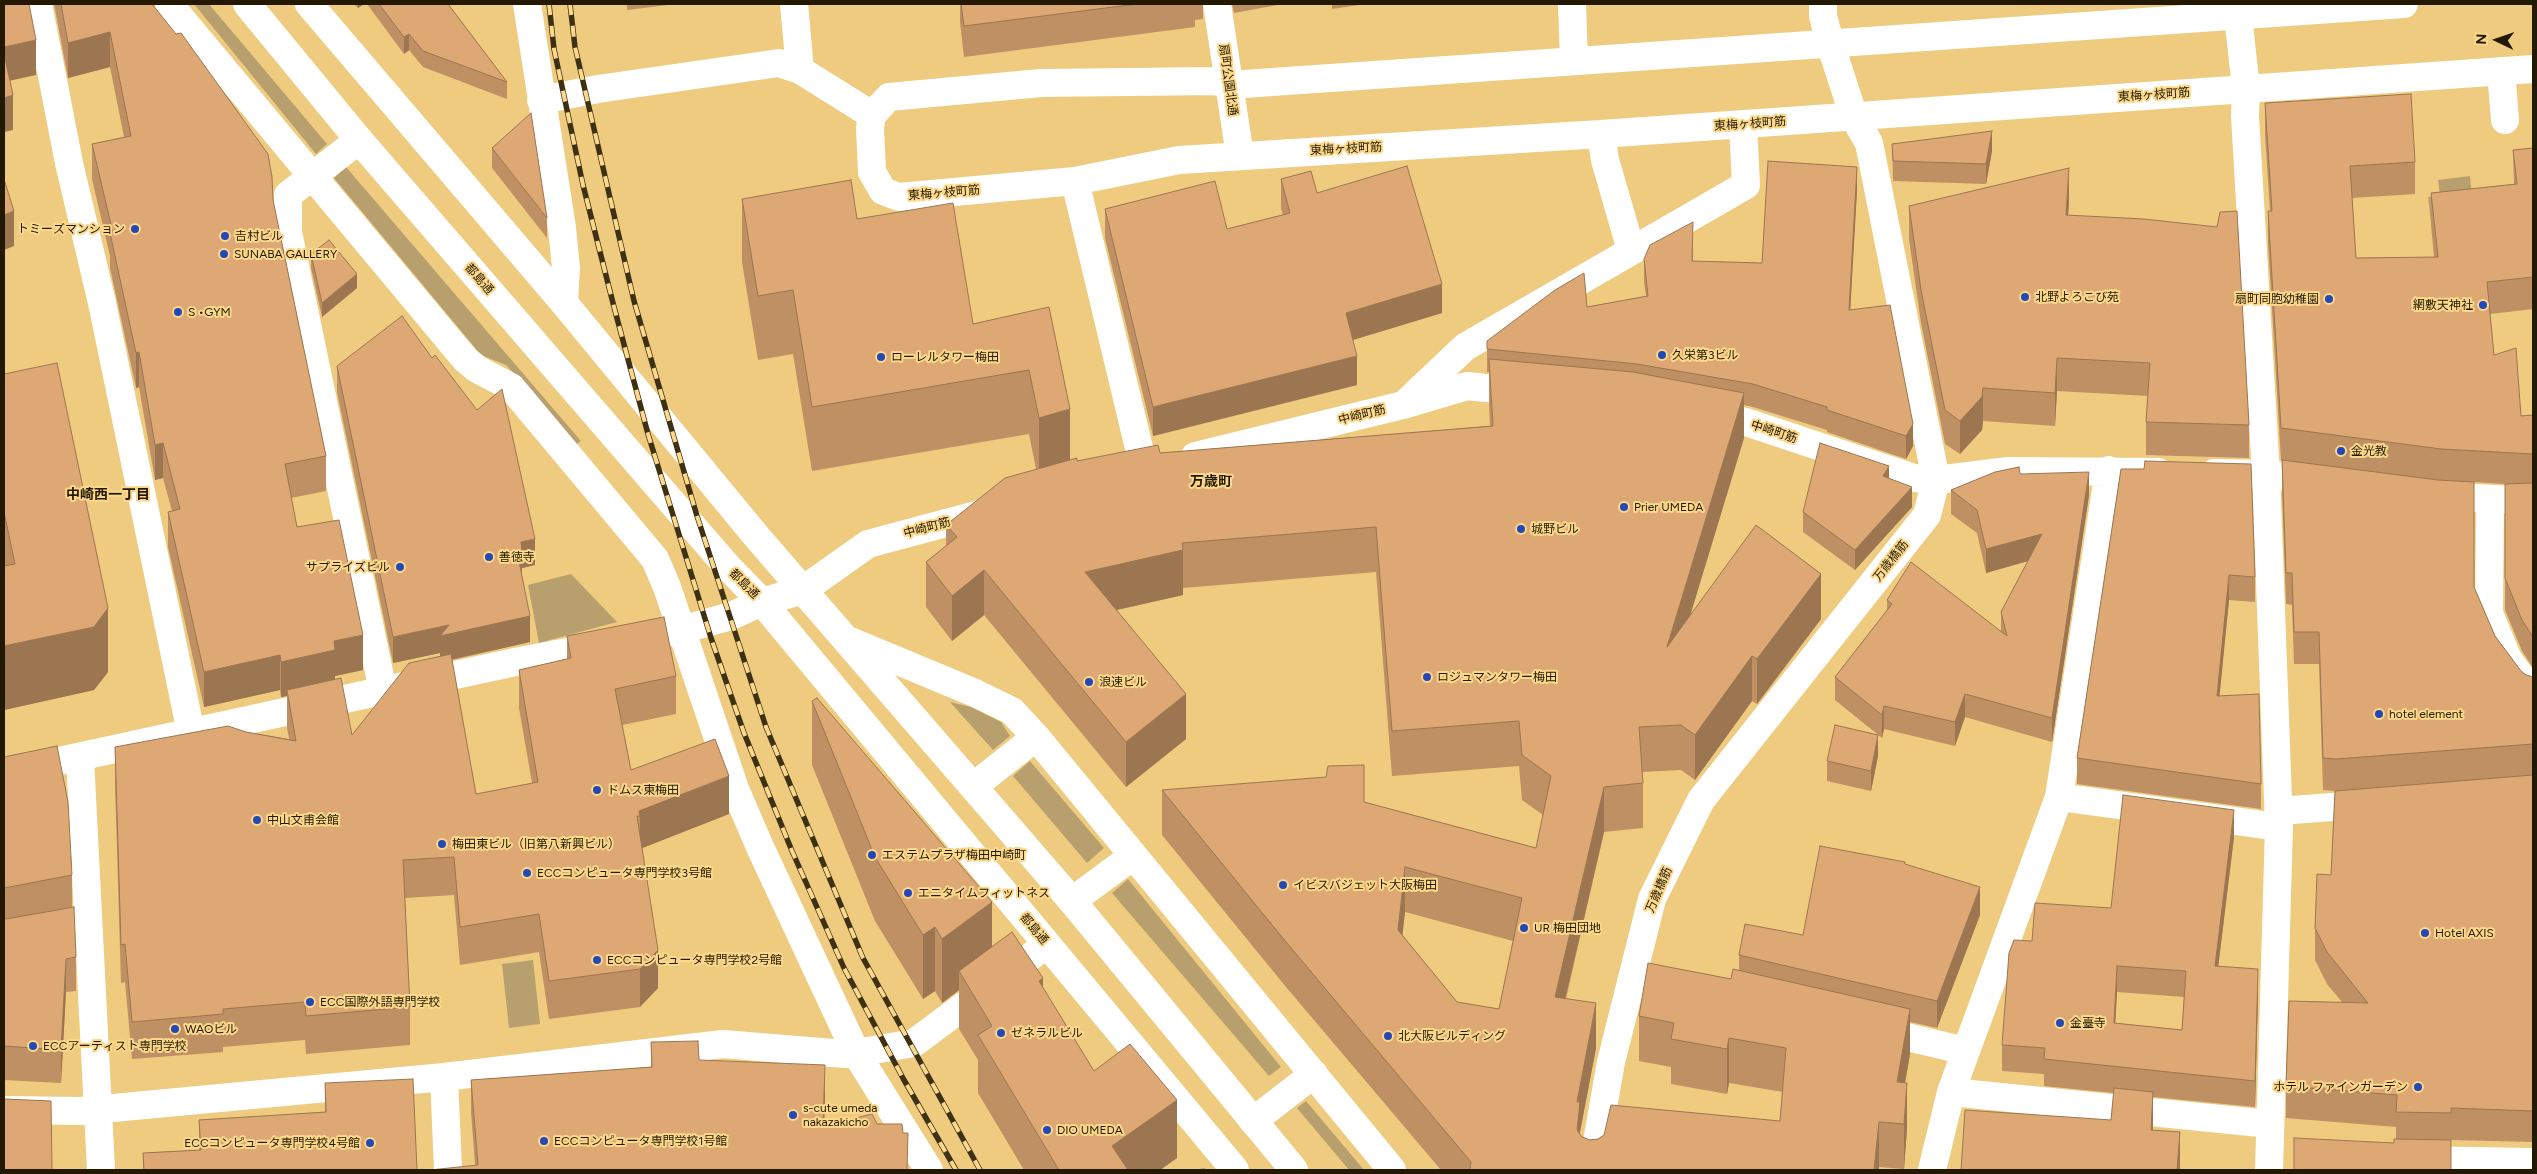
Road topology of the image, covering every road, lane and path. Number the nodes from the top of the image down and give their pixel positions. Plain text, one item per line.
1 (38, 4) edge
2 (169, 4) edge
3 (247, 4) edge
4 (309, 4) edge
5 (527, 4) edge
6 (794, 4) edge
7 (1217, 4) edge
8 (1572, 4) edge
9 (1823, 4) edge
10 (2404, 4) edge
11 (2239, 10) edge
12 (1830, 43) junction
13 (1574, 62) junction
14 (2533, 69) edge
15 (800, 70) junction
16 (2501, 71) junction
17 (1229, 85) junction
18 (2246, 88) junction
19 (541, 100) junction
20 (872, 115) junction
21 (1854, 117) junction
22 (2505, 120) dead end
23 (1743, 124) junction
24 (1601, 134) junction
25 (359, 140) junction
26 (1240, 156) junction
27 (312, 178) junction
28 (1075, 181) junction
29 (1631, 250) junction
30 (564, 304) junction
31 (1546, 394) edge
32 (1403, 405) junction
33 (1681, 410) edge
34 (1160, 465) junction
35 (2109, 470) junction
36 (2266, 474) junction
37 (1116, 476) edge
38 (1936, 480) junction
39 (2343, 484) edge
40 (2411, 492) edge
41 (2490, 499) junction
42 (2533, 501) edge
43 (1011, 505) edge
44 (804, 590) junction
45 (762, 602) junction
46 (681, 630) junction
47 (850, 641) junction
48 (383, 691) junction
49 (2533, 693) edge
50 (191, 733) junction
51 (1036, 737) junction
52 (80, 758) junction
53 (4, 773) edge
54 (974, 786) junction
55 (2059, 797) junction
56 (2396, 802) edge
57 (2279, 819) junction
58 (1133, 856) junction
59 (1072, 901) junction
60 (90, 922) junction
61 (61, 927) edge
62 (1046, 944) junction
63 (1632, 975) junction
64 (1660, 981) edge
65 (1852, 1024) edge
66 (1966, 1051) junction
67 (856, 1053) junction
68 (1314, 1074) junction
69 (444, 1077) junction
70 (1951, 1092) junction
71 (97, 1108) junction
72 (4, 1110) edge
73 (1254, 1121) junction
74 (2270, 1124) junction
75 (2298, 1158) edge
76 (2384, 1159) edge
77 (2533, 1162) edge
78 (2269, 1164) edge
79 (2460, 1166) edge
80 (101, 1170) edge
81 (448, 1170) edge
82 (929, 1170) edge
83 (1235, 1170) edge
84 (1294, 1170) edge
85 (1392, 1170) edge
86 (1592, 1170) edge
87 (1932, 1170) edge

1 - 50 street
2 - 27 street
3 - 25 street, 都島通
4 - 30 street
5 - 19 street
6 - 15 street
7 - 17 street, 扇町公園北通
8 - 13 street
9 - 12 street
10 - 11 street
11 - 12 street
11 - 18 street
12 - 13 street
12 - 21 street
13 - 17 street
14 - 16 street, 東梅ヶ枝町筋
15 - 19 street
15 - 20 street
16 - 18 street, 東梅ヶ枝町筋
16 - 22 street
17 - 20 street
17 - 26 street, 扇町公園北通
18 - 21 street, 東梅ヶ枝町筋
18 - 36 street
19 - 30 street
20 - 28 street, 東梅ヶ枝町筋
21 - 23 street, 東梅ヶ枝町筋
21 - 38 street
23 - 24 street, 東梅ヶ枝町筋
23 - 29 street
24 - 26 street, 東梅ヶ枝町筋
24 - 29 street
25 - 27 street
25 - 45 street, 都島通
26 - 28 street, 東梅ヶ枝町筋
27 - 46 street
27 - 48 street
28 - 34 street
29 - 32 street
30 - 44 street
31 - 32 street, 中崎町筋
32 - 34 street, 中崎町筋
33 - 38 street, 中崎町筋
34 - 37 street, 中崎町筋
35 - 36 street
35 - 38 street
35 - 55 street
36 - 39 street
36 - 57 street
38 - 63 street, 万歳橋筋
40 - 41 street
41 - 42 street
41 - 49 street
43 - 44 street, 中崎町筋
44 - 45 street, 中崎町筋
44 - 47 street
45 - 46 street, 中崎町筋
45 - 62 street, 都島通
46 - 48 street, 中崎町筋
46 - 67 street
47 - 51 street
47 - 54 street
48 - 50 street, 中崎町筋
50 - 52 street, 中崎町筋
51 - 54 street
51 - 58 street
52 - 53 street, 中崎町筋
52 - 60 street
54 - 59 street
55 - 57 street
55 - 66 street
56 - 57 street
57 - 74 street
58 - 59 street
58 - 68 street
59 - 73 street
60 - 61 street
60 - 71 street
62 - 67 street
62 - 83 street, 都島通
63 - 64 street
63 - 86 street, 万歳橋筋
65 - 66 street
66 - 70 street
67 - 69 street
67 - 82 street
68 - 73 street
68 - 85 street
69 - 71 street
69 - 81 street
70 - 74 street
70 - 87 street
71 - 72 street
71 - 80 street
73 - 84 street
74 - 78 street
75 - 78 street
76 - 79 street
77 - 79 street

